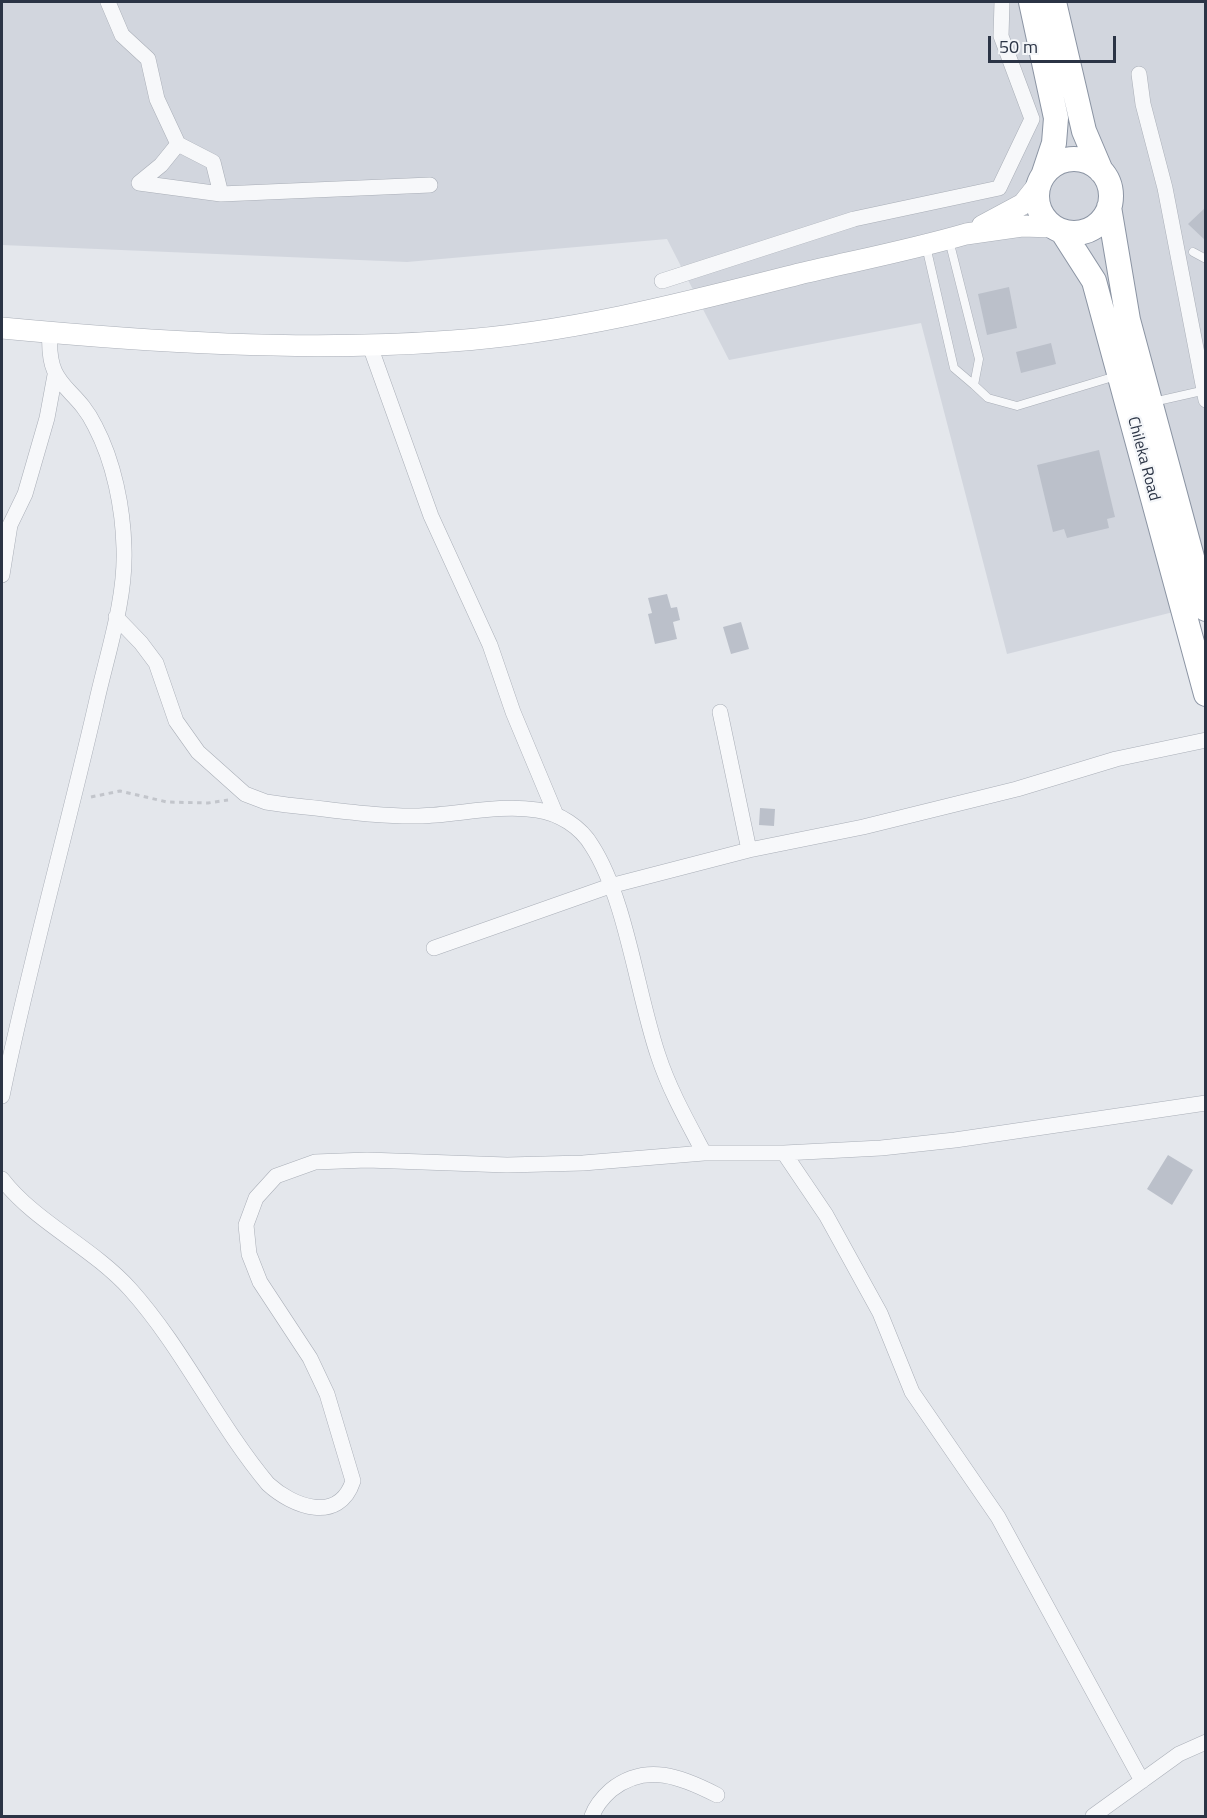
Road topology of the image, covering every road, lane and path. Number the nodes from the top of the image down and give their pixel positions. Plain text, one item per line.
1 (108, 2) edge
2 (1002, 2) edge
3 (1031, 2) edge
4 (1054, 2) edge
5 (1139, 75) dead end
6 (178, 144) junction
7 (1101, 171) junction
8 (1041, 180) junction
9 (430, 185) dead end
10 (221, 194) junction
11 (1109, 207) junction
12 (1058, 229) junction
13 (957, 237) junction
14 (925, 243) junction
15 (1193, 252) dead end
16 (1206, 259) edge
17 (662, 281) dead end
18 (2, 328) edge
19 (50, 332) junction
20 (370, 346) junction
21 (1120, 374) junction
22 (55, 375) junction
23 (974, 386) junction
24 (1205, 394) edge
25 (1152, 402) junction
26 (2, 575) edge
27 (1206, 609) edge
28 (116, 617) junction
29 (1206, 694) edge
30 (720, 712) dead end
31 (1206, 740) edge
32 (245, 794) junction
33 (74, 801) junction
34 (556, 815) junction
35 (749, 850) junction
36 (610, 886) junction
37 (434, 948) dead end
38 (2, 1096) edge
39 (1206, 1104) edge
40 (705, 1153) junction
41 (784, 1153) junction
42 (2, 1179) edge
43 (1206, 1742) edge
44 (1142, 1780) junction
45 (717, 1795) dead end
46 (592, 1816) edge
47 (1094, 1816) edge

1 - 6 street
2 - 17 street
3 - 8 highway, Chileka Road
4 - 7 highway, Chileka Road
5 - 24 street
6 - 10 street
6 - 10 street
7 - 8 highway
7 - 11 highway, Chileka Road
8 - 12 highway, Chileka Road
8 - 13 main road
9 - 10 street
11 - 12 highway
11 - 25 highway, Chileka Road
12 - 13 main road
12 - 21 highway, Chileka Road
13 - 14 main road
13 - 23 lane
14 - 20 main road
14 - 23 lane
15 - 16 lane
18 - 19 main road
19 - 20 main road
19 - 22 street
20 - 34 street
21 - 23 lane
21 - 29 highway, Chileka Road
22 - 26 street
22 - 28 street
24 - 25 lane
25 - 27 highway, Chileka Road
28 - 32 street
28 - 33 street
30 - 35 street
31 - 35 street
32 - 33 path
32 - 34 street
33 - 38 street
34 - 36 street
35 - 36 street
36 - 37 street
36 - 40 street
39 - 41 street
40 - 41 street
40 - 42 street
41 - 44 street
43 - 44 street
44 - 47 street
45 - 46 street

